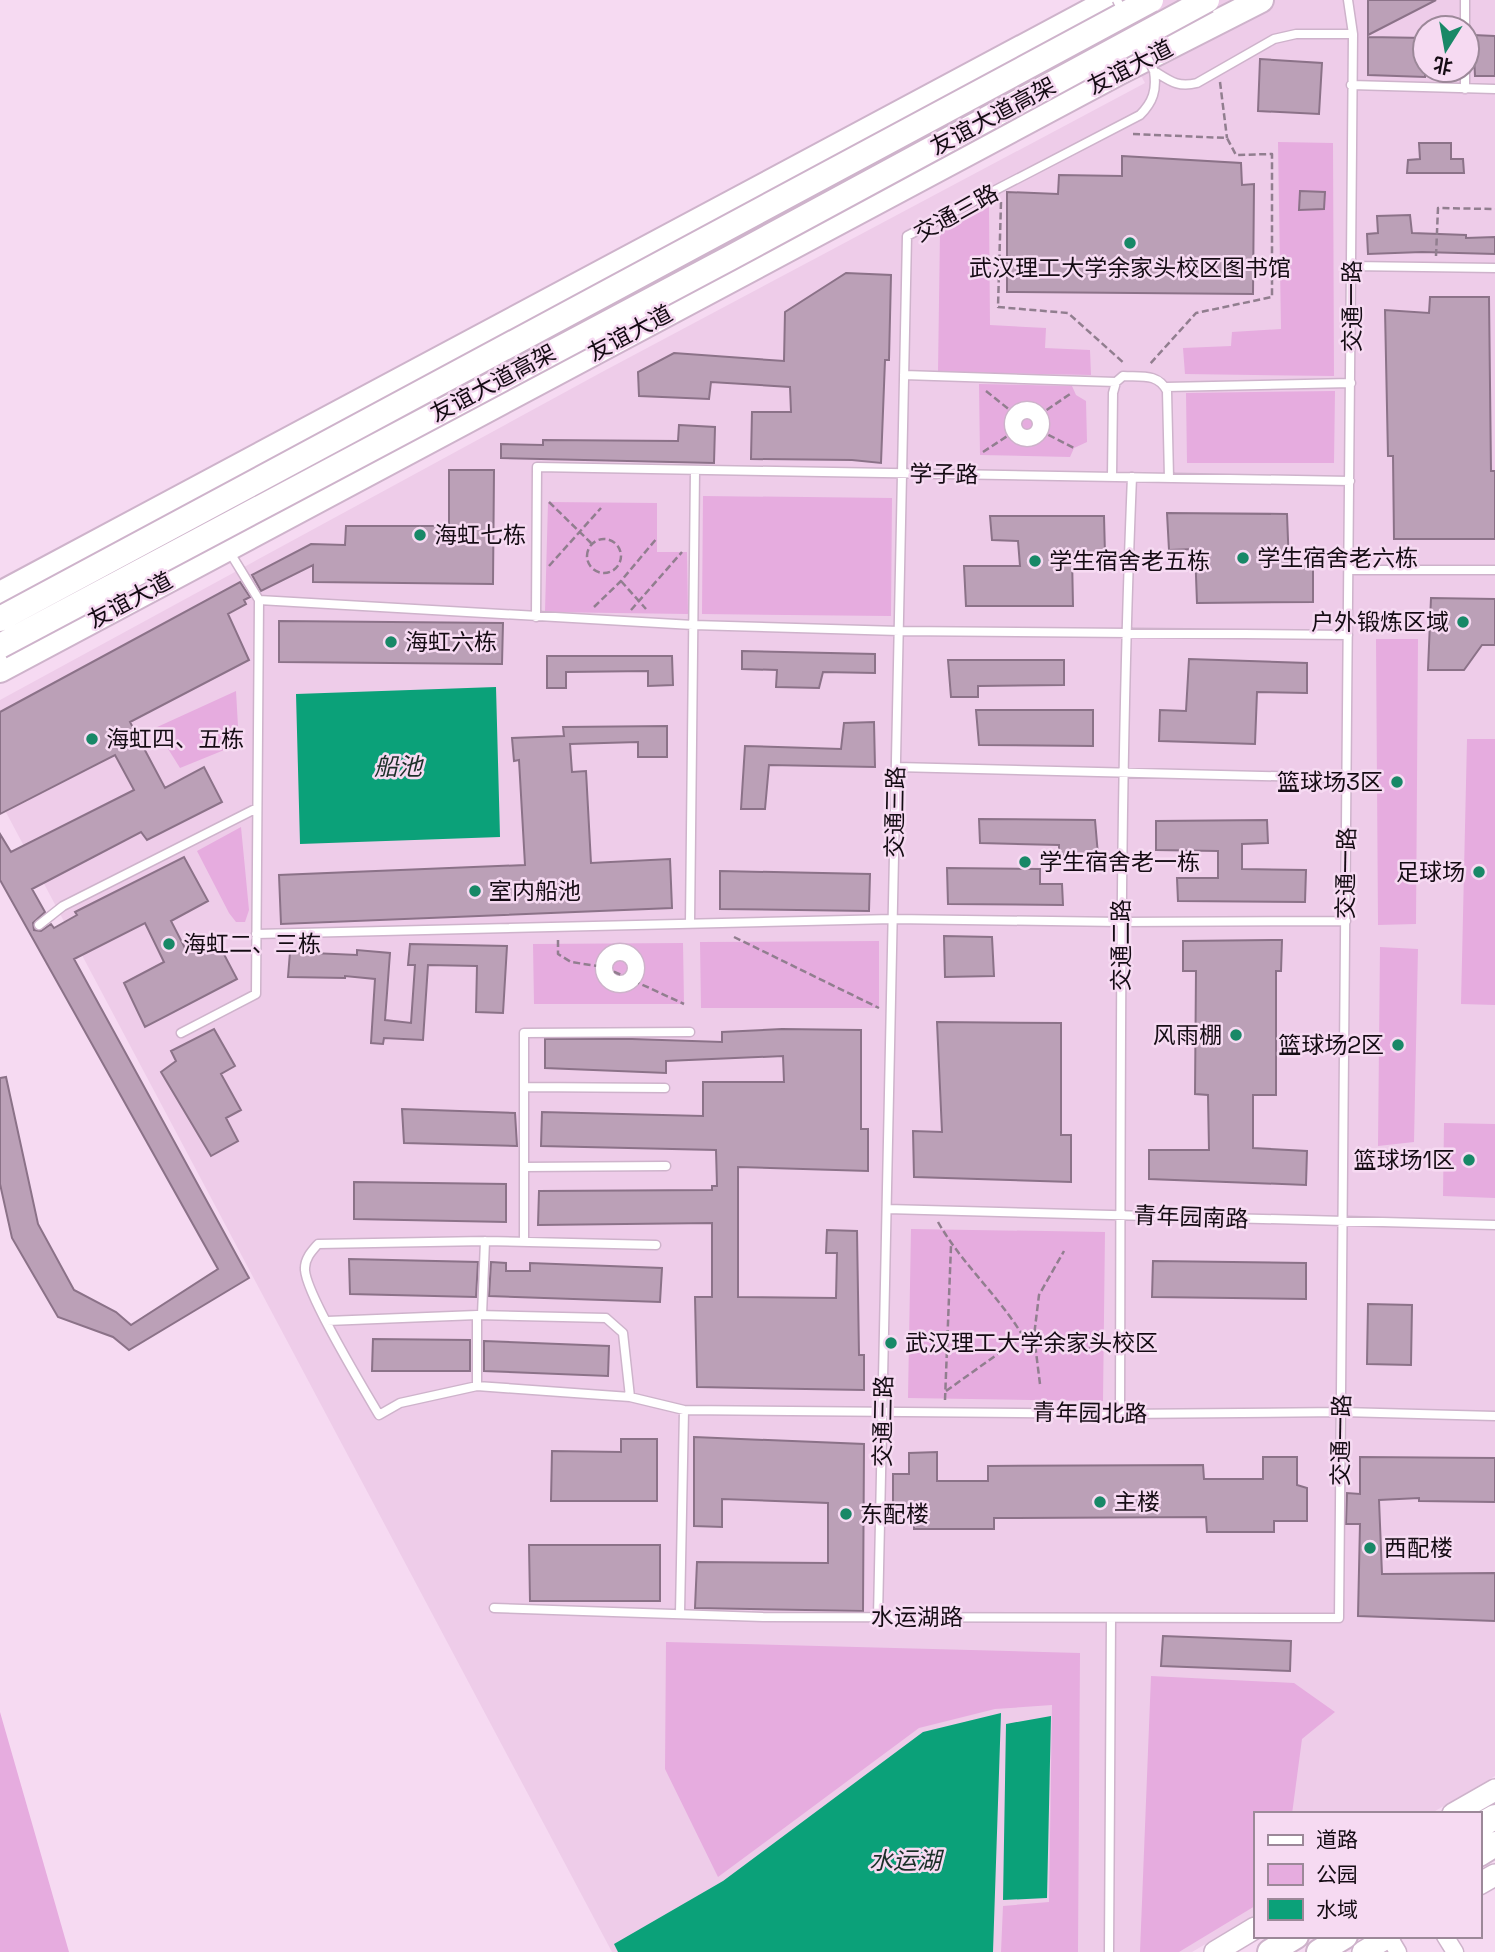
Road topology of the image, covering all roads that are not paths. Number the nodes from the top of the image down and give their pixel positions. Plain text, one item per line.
1 (1114, 0) edge
2 (1152, 0) edge
3 (1207, 0) edge
4 (1261, 0) edge
5 (1348, 0) edge
6 (1353, 34) junction
7 (1154, 71) junction
8 (1465, 84) edge
9 (1351, 85) junction
10 (1465, 89) junction
11 (1495, 89) edge
12 (1352, 266) junction
13 (1495, 268) edge
14 (904, 375) junction
15 (1116, 383) junction
16 (1351, 383) junction
17 (1166, 387) junction
18 (1038, 423) joint
19 (695, 470) junction
20 (902, 473) junction
21 (1112, 477) junction
22 (1132, 477) junction
23 (1168, 478) junction
24 (1350, 481) junction
25 (228, 548) junction
26 (1349, 569) junction
27 (1495, 570) edge
28 (0, 594) edge
29 (259, 600) junction
30 (536, 617) junction
31 (0, 619) edge
32 (693, 625) junction
33 (899, 631) junction
34 (1126, 633) junction
35 (1349, 635) junction
36 (0, 646) edge
37 (0, 670) edge
38 (896, 767) junction
39 (1124, 773) junction
40 (1347, 778) junction
41 (257, 808) junction
42 (893, 919) junction
43 (1346, 921) junction
44 (1121, 922) junction
45 (690, 923) junction
46 (39, 925) dead end
47 (256, 934) junction
48 (631, 980) joint
49 (690, 1032) dead end
50 (181, 1033) dead end
51 (524, 1087) junction
52 (665, 1088) dead end
53 (666, 1166) dead end
54 (524, 1167) junction
55 (887, 1209) junction
56 (1121, 1216) junction
57 (1343, 1222) junction
58 (1495, 1226) edge
59 (485, 1241) junction
60 (524, 1242) junction
61 (656, 1245) dead end
62 (480, 1315) junction
63 (327, 1321) junction
64 (477, 1385) junction
65 (631, 1398) junction
66 (684, 1410) junction
67 (883, 1410) junction
68 (1342, 1412) junction
69 (1120, 1413) junction
70 (1495, 1416) edge
71 (494, 1608) dead end
72 (680, 1613) junction
73 (878, 1617) junction
74 (1111, 1618) junction
75 (1339, 1618) joint
76 (1495, 1790) edge
77 (1456, 1812) edge
78 (1254, 1929) edge
79 (1293, 1938) edge
80 (1342, 1938) edge
81 (1387, 1938) edge
82 (1109, 1952) edge
83 (1215, 1952) edge
84 (1270, 1952) edge
85 (1319, 1952) edge
86 (1363, 1952) edge

1 - 7 lane, bridge
1 - 28 main road
2 - 31 main road, 友谊大道高架, bridge
3 - 36 main road, 友谊大道高架, bridge
4 - 25 main road, 友谊大道
5 - 6 lane, 交通一路
6 - 7 lane
6 - 9 lane, 交通一路
7 - 14 lane, 交通三路
8 - 10 lane
9 - 10 lane
9 - 12 lane, 交通一路
10 - 11 lane
12 - 13 lane
12 - 16 lane, 交通一路
14 - 15 lane
14 - 20 lane, 交通三路
15 - 17 lane
15 - 21 lane
16 - 17 lane
16 - 24 lane, 交通一路
17 - 23 lane
18 - 18 street
19 - 20 lane, 学子路
19 - 30 lane, 学子路
19 - 32 lane
20 - 21 lane, 学子路
20 - 33 lane, 交通三路
21 - 22 lane, 学子路
22 - 23 lane, 学子路
22 - 34 lane, 交通二路
23 - 24 lane, 学子路
24 - 26 lane, 交通一路
25 - 29 lane
25 - 37 main road, 友谊大道
26 - 27 lane
26 - 35 lane, 交通一路
29 - 30 lane
29 - 41 lane
30 - 32 lane
32 - 33 lane
32 - 45 lane
33 - 34 lane
33 - 38 lane, 交通三路
34 - 35 lane
34 - 39 lane, 交通二路
35 - 40 lane, 交通一路
38 - 39 lane
38 - 42 lane, 交通三路
39 - 40 lane
39 - 44 lane, 交通二路
40 - 43 lane, 交通一路
41 - 46 lane
41 - 47 lane
42 - 44 lane
42 - 45 lane
42 - 55 lane, 交通三路
43 - 44 lane
43 - 57 lane, 交通一路
44 - 56 lane, 交通二路
45 - 47 lane
47 - 50 lane
48 - 48 street
49 - 51 lane
51 - 52 lane
51 - 54 lane
53 - 54 lane
54 - 60 lane
55 - 56 lane, 青年园南路
55 - 67 lane, 交通三路
56 - 57 lane, 青年园南路
56 - 69 lane, 交通二路
57 - 58 lane, 青年园南路
57 - 68 lane, 交通一路
59 - 60 lane
59 - 62 lane
59 - 63 lane
60 - 61 lane
62 - 63 lane
62 - 64 lane
62 - 65 lane
63 - 64 lane, 青年园北路
64 - 65 lane, 青年园北路
65 - 66 lane, 青年园北路
66 - 67 lane, 青年园北路
66 - 72 lane
67 - 69 lane, 青年园北路
67 - 73 lane, 交通三路
68 - 69 lane, 青年园北路
68 - 70 lane, 青年园北路
68 - 75 lane, 交通一路
71 - 72 lane, 水运湖路
72 - 73 lane, 水运湖路
73 - 74 lane, 水运湖路
74 - 75 lane, 水运湖路
74 - 82 lane
76 - 77 main road
78 - 83 main road
79 - 84 main road
80 - 85 main road
81 - 86 main road

